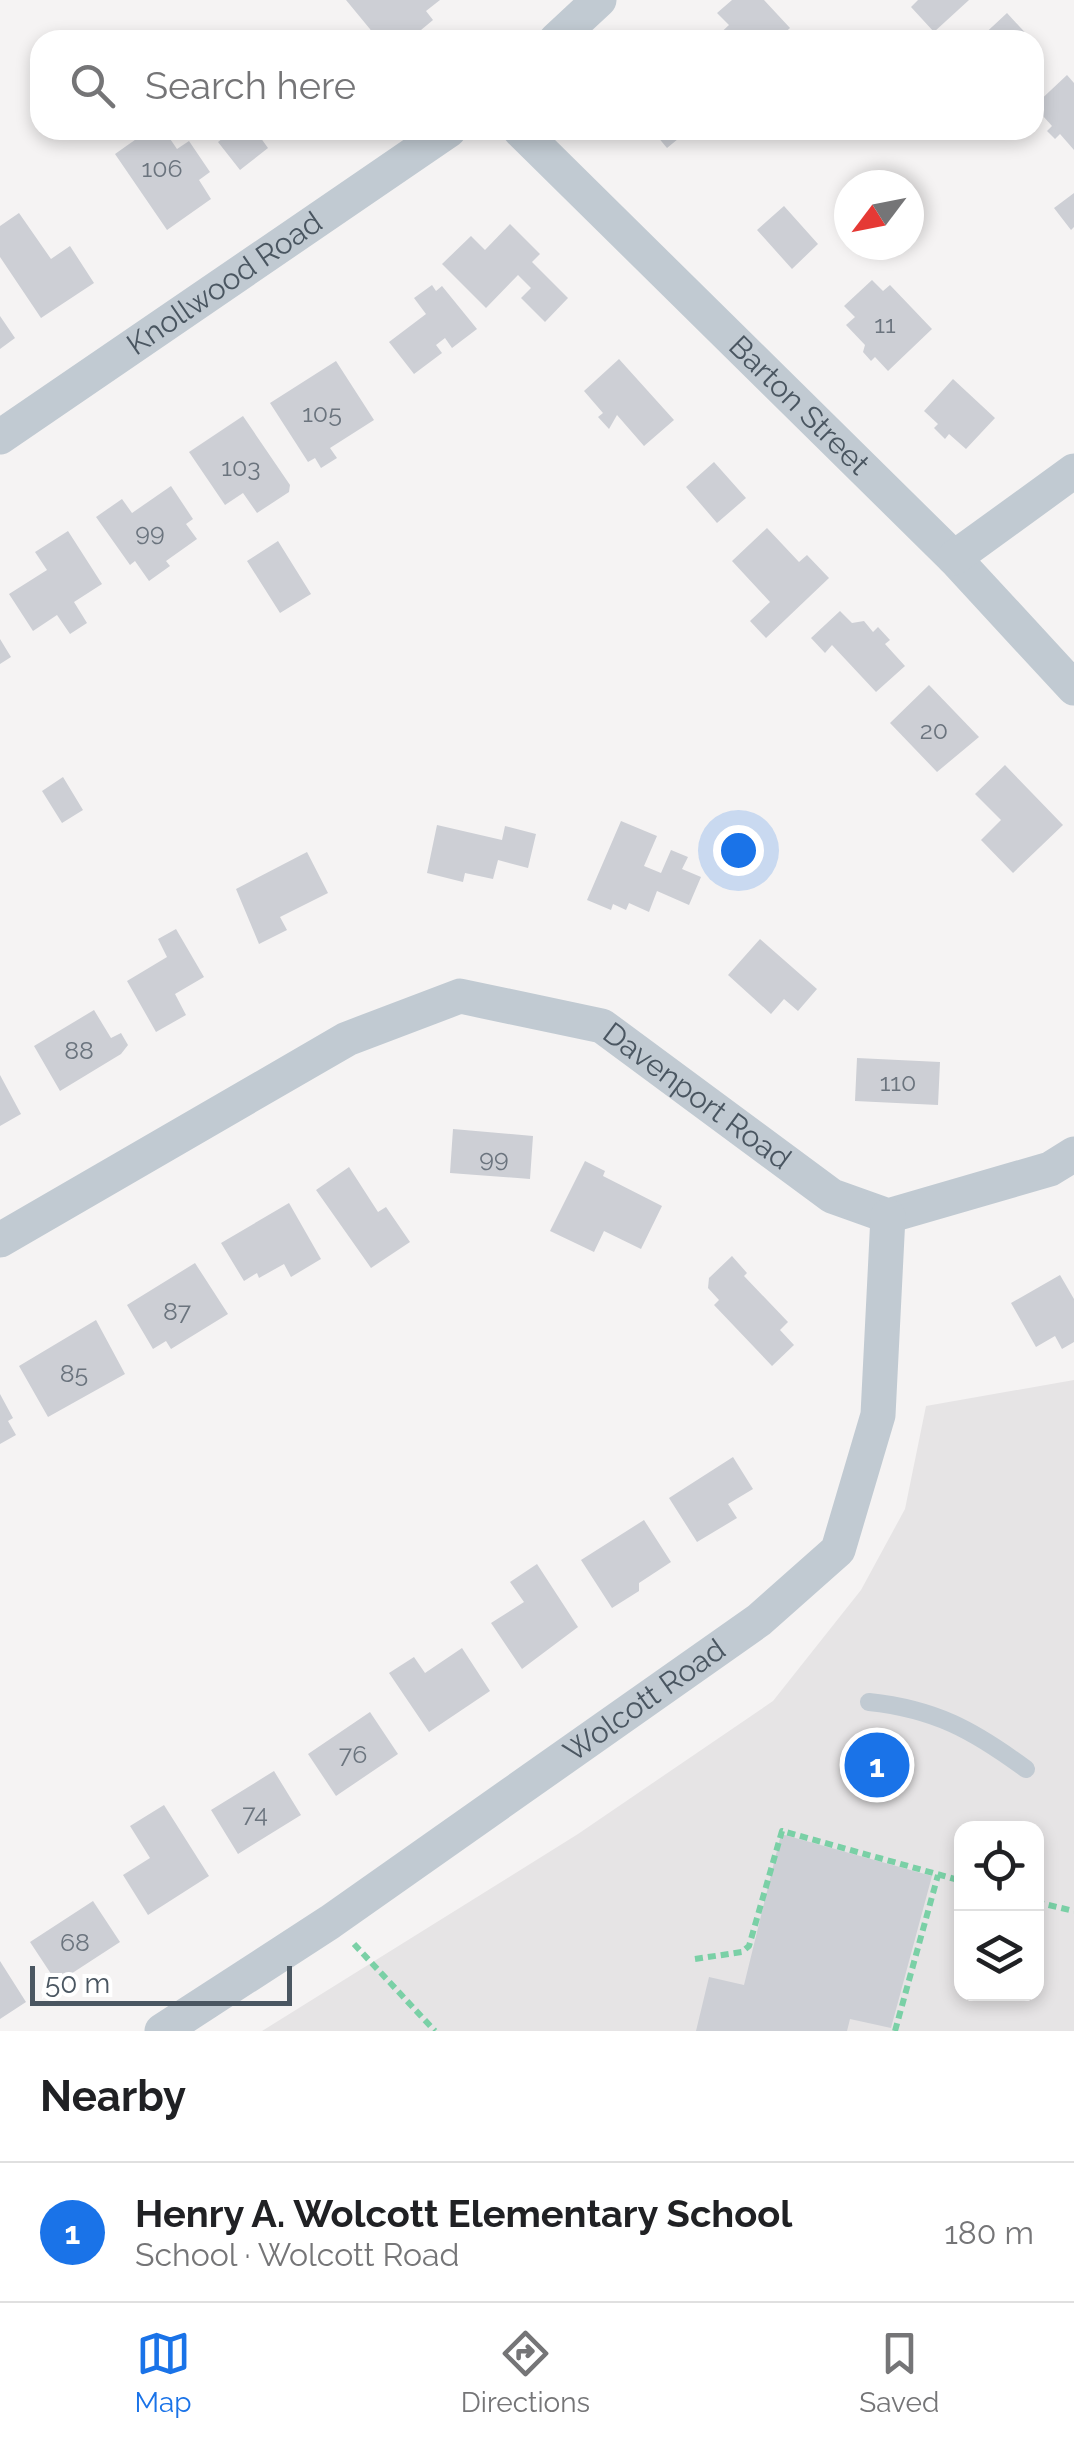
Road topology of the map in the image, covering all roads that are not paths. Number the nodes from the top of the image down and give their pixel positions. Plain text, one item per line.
1 (600, 0) edge
2 (567, 30) edge
3 (434, 140) edge
4 (530, 140) edge
5 (0, 437) edge
6 (1074, 471) edge
7 (954, 558) junction
8 (1074, 688) edge
9 (1074, 1154) edge
10 (888, 1216) junction
11 (0, 1240) edge
12 (869, 1702) dead end
13 (1026, 1770) dead end
14 (162, 2031) edge

1 - 2 street
3 - 5 street, Knollwood Road
4 - 7 street, Barton Street
6 - 7 street
7 - 8 street, Barton Street
9 - 10 street
10 - 11 street, Davenport Road
10 - 14 street, Wolcott Road
12 - 13 lane

